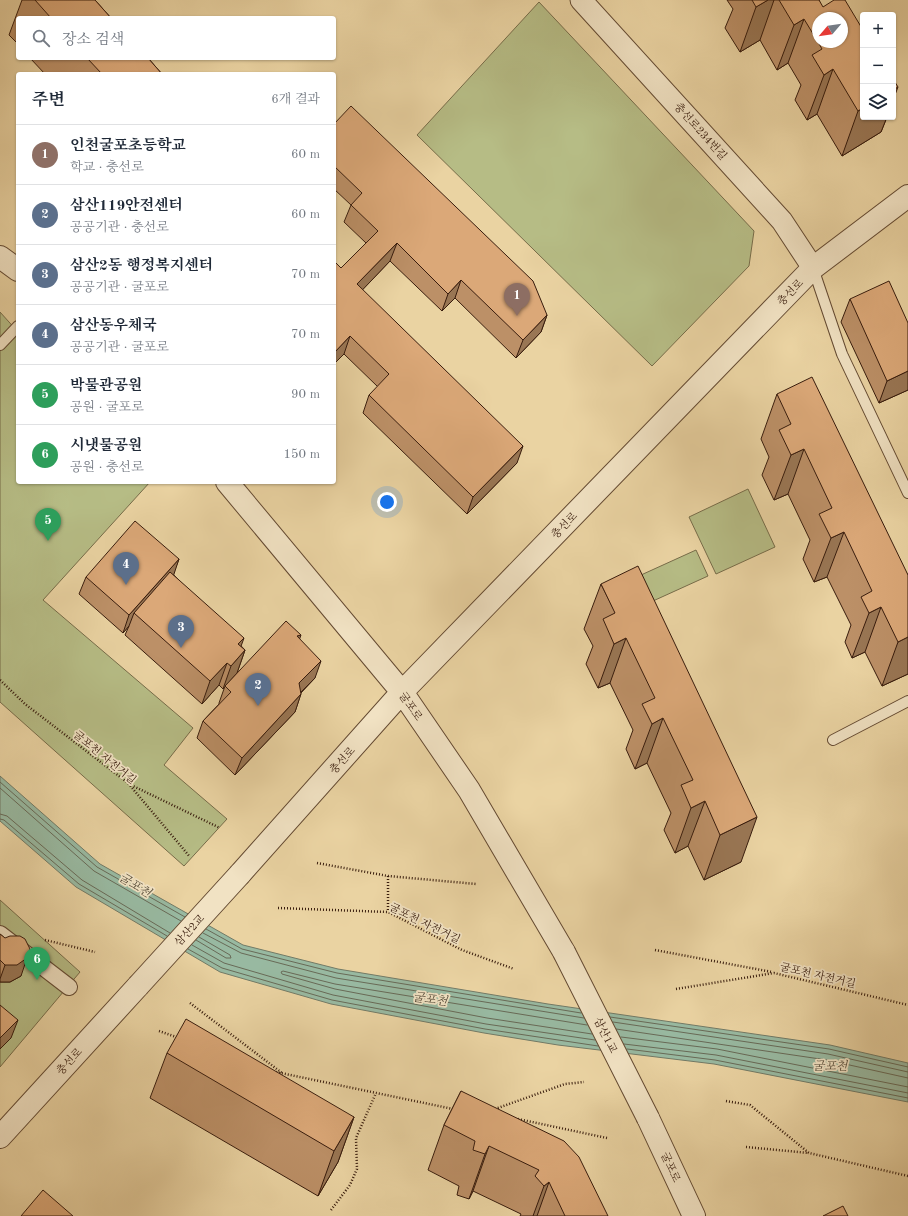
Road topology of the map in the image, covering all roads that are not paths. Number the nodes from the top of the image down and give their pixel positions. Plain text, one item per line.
1 (582, 0) edge
2 (908, 196) edge
3 (0, 257) edge
4 (813, 268) junction
5 (16, 269) edge
6 (16, 328) edge
7 (0, 345) edge
8 (229, 484) edge
9 (908, 493) edge
10 (402, 692) junction
11 (908, 701) edge
12 (833, 740) dead end
13 (240, 874) joint
14 (0, 934) edge
15 (564, 952) joint
16 (138, 986) joint
17 (69, 987) dead end
18 (648, 1118) joint
19 (0, 1136) edge
20 (694, 1216) edge

1 - 4 street, 충선로234번길
2 - 4 street, 충선로
3 - 5 street
4 - 9 lane
4 - 10 street, 충선로
6 - 7 lane
8 - 10 street, 굴포로
10 - 13 street, 충선로
10 - 15 street, 굴포로
11 - 12 lane
13 - 16 street, 삼산2교, bridge
14 - 17 street
15 - 18 street, 삼산1교, bridge
16 - 19 street, 충선로
18 - 20 street, 굴포로

